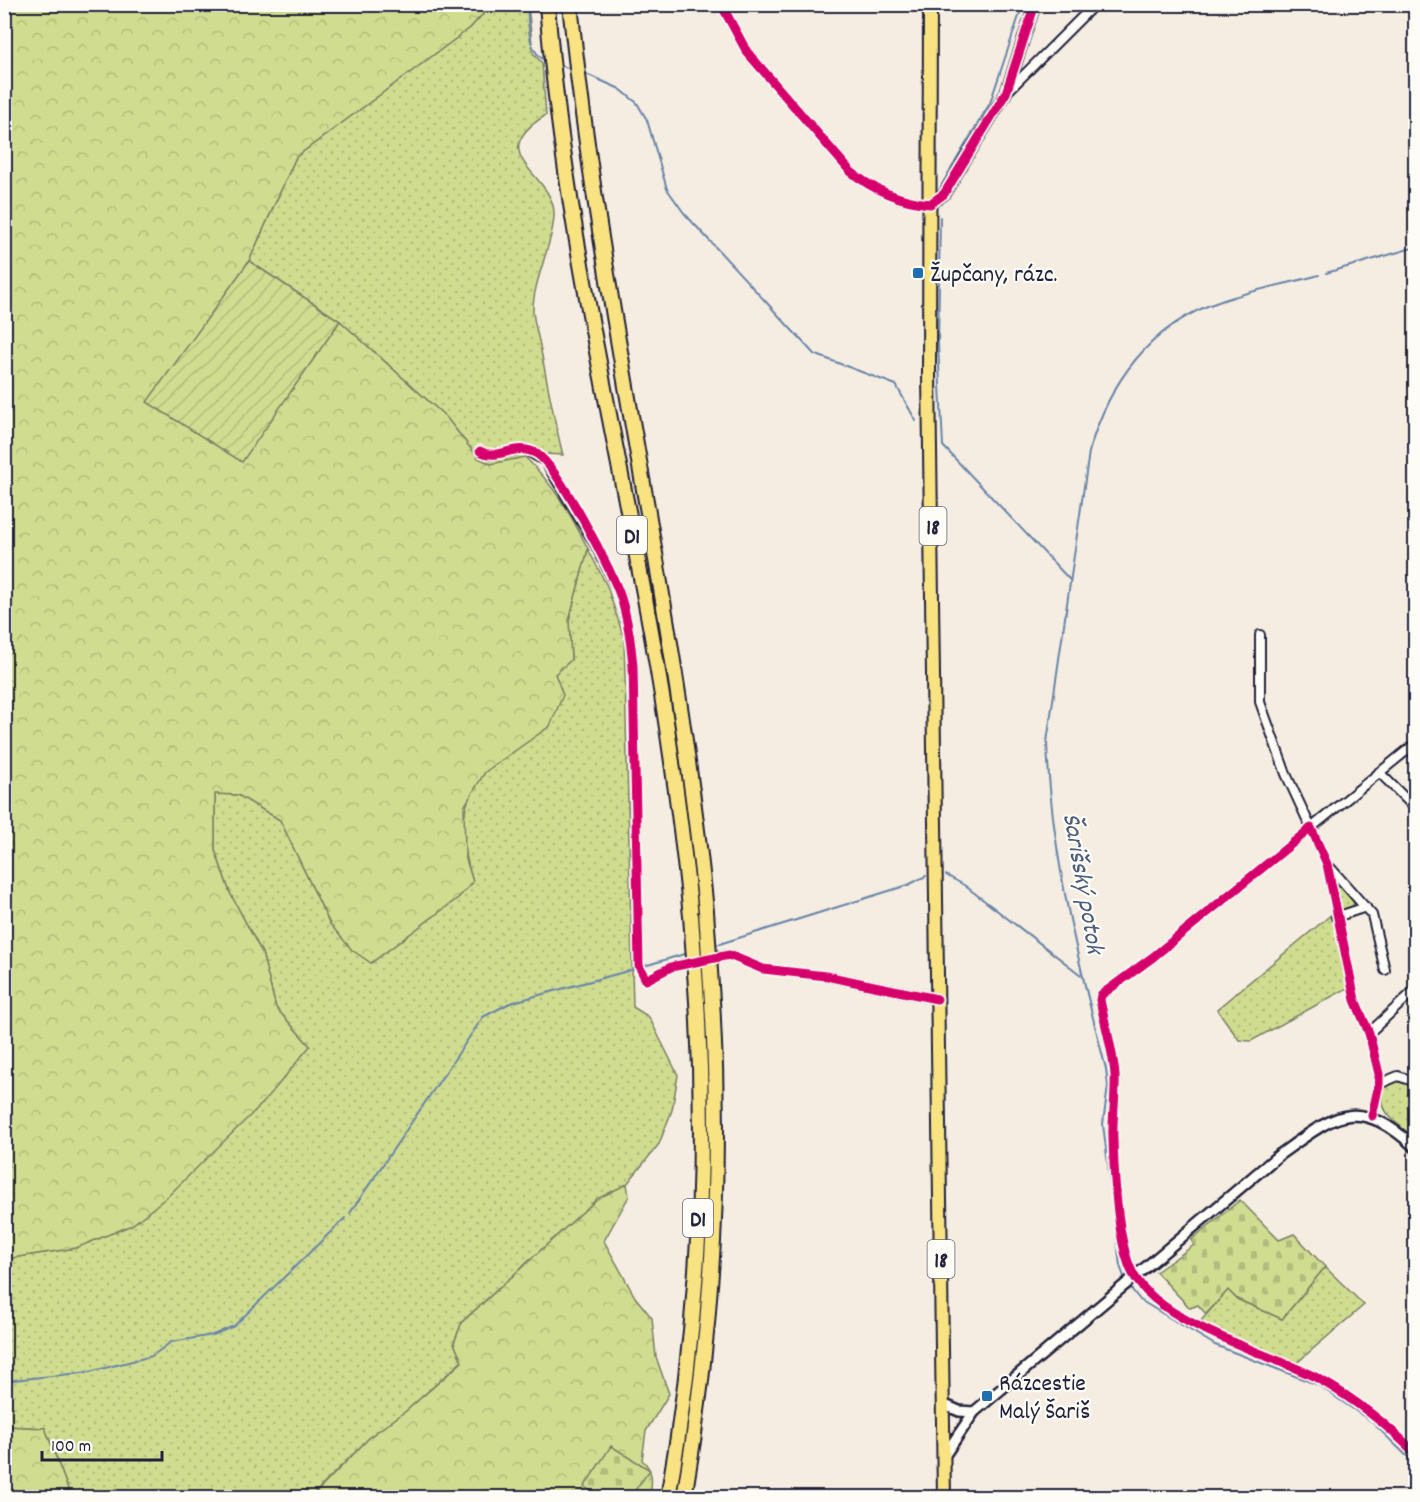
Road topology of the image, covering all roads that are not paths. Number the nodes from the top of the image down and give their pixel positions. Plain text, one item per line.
1 (548, 4) edge
2 (570, 4) edge
3 (721, 4) edge
4 (930, 4) edge
5 (1035, 4) edge
6 (1095, 4) edge
7 (1006, 93) junction
8 (930, 204) junction
9 (480, 451) dead end
10 (1260, 635) dead end
11 (1416, 743) edge
12 (1379, 772) junction
13 (1416, 810) edge
14 (1311, 828) junction
15 (1327, 864) junction
16 (1366, 907) junction
17 (1336, 917) junction
18 (1385, 970) dead end
19 (1416, 989) edge
20 (937, 999) junction
21 (1369, 1033) junction
22 (1416, 1082) edge
23 (1379, 1084) junction
24 (1372, 1116) junction
25 (1416, 1148) edge
26 (1134, 1278) junction
27 (943, 1404) junction
28 (974, 1412) junction
29 (1416, 1454) edge
30 (944, 1455) junction
31 (668, 1497) edge
32 (684, 1497) edge
33 (944, 1497) edge

1 - 31 highway, D1, bridge
2 - 32 highway, D1, bridge
3 - 8 street
4 - 8 main road, 18
5 - 7 street
6 - 7 street
7 - 8 street
8 - 20 main road, 18
9 - 20 street
10 - 14 street
11 - 12 street
12 - 13 street
12 - 14 street
14 - 15 street
14 - 26 street
15 - 16 street
15 - 17 street
16 - 17 street
16 - 18 street
17 - 21 street
19 - 21 street
20 - 27 main road, 18
21 - 23 street
22 - 23 street
23 - 24 street
24 - 25 street
24 - 26 street
26 - 28 street
26 - 29 street
27 - 28 street
27 - 30 main road, 18
28 - 30 street
30 - 33 main road, 18

